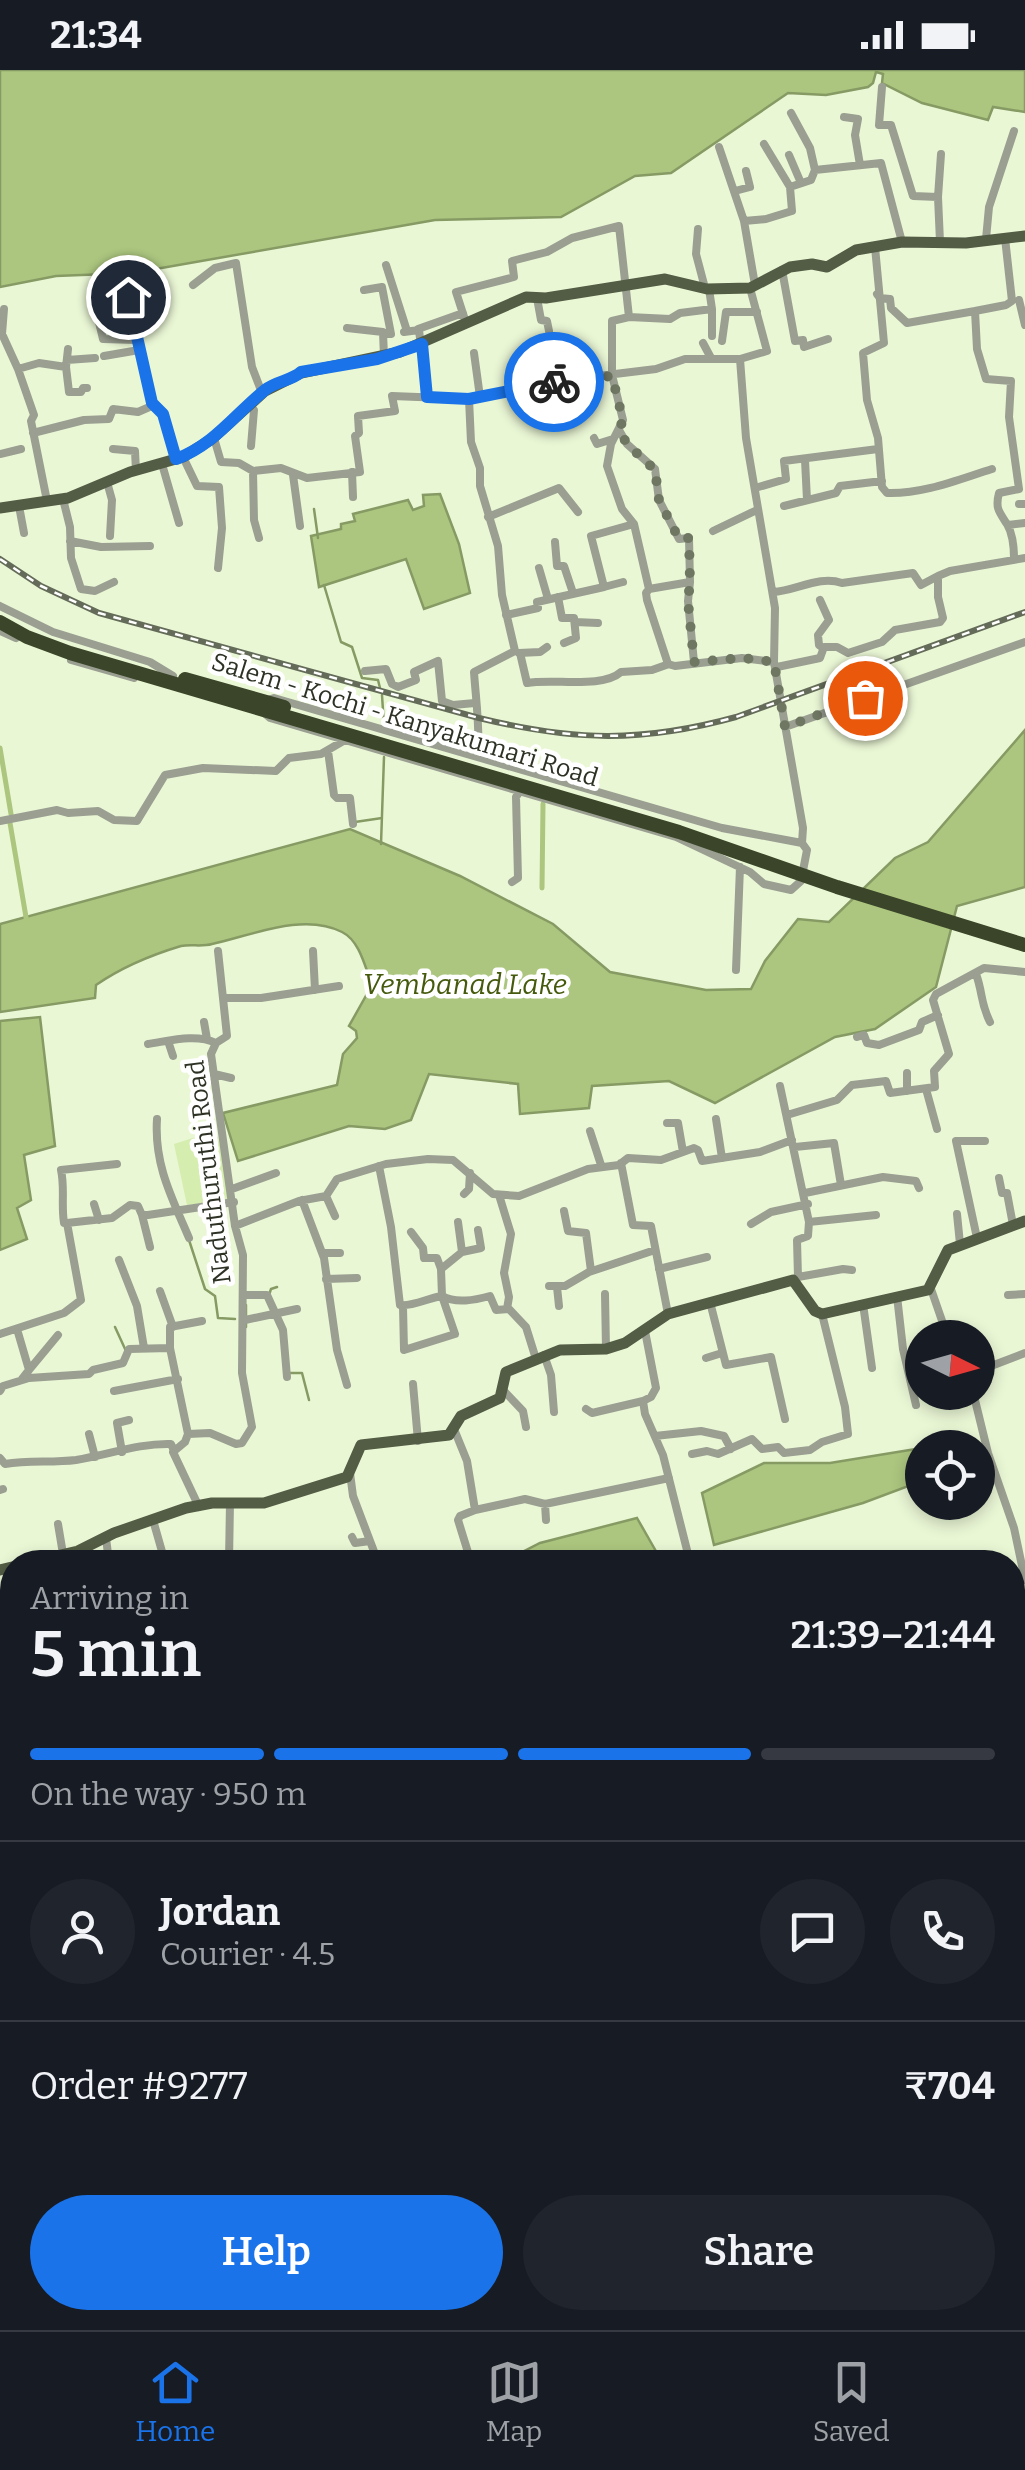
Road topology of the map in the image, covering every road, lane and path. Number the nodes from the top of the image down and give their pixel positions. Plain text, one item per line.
1 (882, 86) dead end
2 (791, 113) dead end
3 (844, 116) dead end
4 (811, 126) dead end
5 (1014, 131) dead end
6 (800, 132) junction
7 (764, 144) dead end
8 (719, 147) dead end
9 (941, 154) dead end
10 (788, 155) dead end
11 (860, 165) junction
12 (814, 170) junction
13 (746, 171) dead end
14 (802, 183) junction
15 (790, 187) junction
16 (735, 191) junction
17 (938, 196) junction
18 (744, 220) junction
19 (698, 229) dead end
20 (1025, 236) edge
21 (1005, 238) junction
22 (986, 239) junction
23 (902, 242) junction
24 (940, 242) junction
25 (875, 247) junction
26 (386, 265) dead end
27 (782, 270) junction
28 (193, 285) dead end
29 (625, 285) junction
30 (752, 286) junction
31 (707, 288) junction
32 (364, 290) dead end
33 (877, 294) junction
34 (128, 297) dead end
35 (538, 298) junction
36 (1019, 300) edge
37 (4, 309) dead end
38 (712, 309) junction
39 (975, 311) junction
40 (757, 312) junction
41 (97, 314) dead end
42 (629, 318) junction
43 (144, 319) dead end
44 (465, 319) junction
45 (132, 320) junction
46 (1025, 325) edge
47 (347, 328) dead end
48 (418, 329) junction
49 (548, 331) dead end
50 (383, 334) junction
51 (712, 336) dead end
52 (828, 339) dead end
53 (722, 342) dead end
54 (703, 343) dead end
55 (422, 344) junction
56 (138, 345) junction
57 (68, 349) dead end
58 (474, 353) dead end
59 (384, 357) junction
60 (710, 358) junction
61 (740, 360) junction
62 (67, 363) junction
63 (549, 367) dead end
64 (18, 369) junction
65 (612, 376) junction
66 (549, 382) junction
67 (87, 388) dead end
68 (262, 394) junction
69 (427, 397) junction
70 (480, 397) junction
71 (469, 399) junction
72 (154, 405) junction
73 (250, 406) junction
74 (619, 430) junction
75 (33, 433) junction
76 (214, 438) junction
77 (594, 438) dead end
78 (613, 439) junction
79 (251, 446) dead end
80 (113, 449) dead end
81 (878, 449) junction
82 (21, 450) dead end
83 (0, 454) edge
84 (179, 458) junction
85 (805, 460) junction
86 (162, 464) junction
87 (992, 469) dead end
88 (253, 470) junction
89 (136, 471) junction
90 (352, 472) junction
91 (293, 475) junction
92 (882, 481) junction
93 (106, 482) junction
94 (755, 488) junction
95 (1022, 490) edge
96 (353, 497) dead end
97 (63, 498) junction
98 (807, 500) junction
99 (47, 502) junction
100 (20, 506) junction
101 (784, 506) dead end
102 (0, 508) edge
103 (757, 510) junction
104 (578, 512) dead end
105 (488, 517) junction
106 (179, 523) dead end
107 (1025, 523) edge
108 (634, 524) junction
109 (1008, 525) junction
110 (300, 526) dead end
111 (713, 532) dead end
112 (24, 533) dead end
113 (110, 536) dead end
114 (259, 538) dead end
115 (70, 541) junction
116 (556, 542) dead end
117 (150, 546) dead end
118 (1025, 558) edge
119 (1014, 560) junction
120 (218, 568) dead end
121 (540, 568) dead end
122 (938, 576) junction
123 (114, 582) dead end
124 (623, 582) dead end
125 (690, 582) junction
126 (604, 586) junction
127 (649, 589) junction
128 (773, 592) junction
129 (572, 594) junction
130 (553, 598) junction
131 (820, 600) dead end
132 (0, 606) edge
133 (506, 615) junction
134 (0, 619) edge
135 (575, 622) junction
136 (598, 623) dead end
137 (0, 631) edge
138 (1025, 642) edge
139 (564, 643) dead end
140 (547, 647) dead end
141 (823, 648) junction
142 (518, 652) junction
143 (694, 662) junction
144 (668, 664) junction
145 (775, 665) junction
146 (366, 671) dead end
147 (168, 678) junction
148 (475, 702) junction
149 (264, 706) junction
150 (785, 727) junction
151 (345, 740) junction
152 (328, 751) junction
153 (478, 757) junction
154 (520, 791) junction
155 (599, 797) junction
156 (0, 821) edge
157 (353, 824) dead end
158 (802, 843) junction
159 (740, 867) junction
160 (805, 871) junction
161 (512, 882) dead end
162 (980, 928) junction
163 (1025, 937) edge
164 (1025, 945) edge
165 (218, 951) dead end
166 (313, 951) dead end
167 (736, 970) dead end
168 (1025, 972) edge
169 (976, 974) junction
170 (339, 986) dead end
171 (315, 990) junction
172 (223, 998) junction
173 (938, 1015) junction
174 (204, 1022) dead end
175 (990, 1022) dead end
176 (856, 1037) dead end
177 (168, 1041) junction
178 (211, 1041) junction
179 (148, 1044) dead end
180 (174, 1056) dead end
181 (907, 1073) dead end
182 (214, 1074) junction
183 (230, 1078) dead end
184 (780, 1086) dead end
185 (926, 1089) junction
186 (907, 1091) junction
187 (787, 1115) junction
188 (716, 1118) dead end
189 (157, 1119) dead end
190 (668, 1123) dead end
191 (937, 1129) dead end
192 (590, 1131) dead end
193 (985, 1141) dead end
194 (794, 1143) junction
195 (684, 1152) junction
196 (722, 1158) junction
197 (117, 1164) dead end
198 (620, 1164) junction
199 (601, 1165) junction
200 (380, 1166) junction
201 (951, 1166) dead end
202 (962, 1168) junction
203 (276, 1174) dead end
204 (470, 1174) junction
205 (999, 1178) dead end
206 (842, 1185) junction
207 (919, 1188) dead end
208 (232, 1189) junction
209 (805, 1192) junction
210 (464, 1194) dead end
211 (499, 1195) junction
212 (326, 1196) junction
213 (302, 1200) junction
214 (234, 1202) junction
215 (94, 1204) dead end
216 (808, 1204) junction
217 (176, 1212) junction
218 (564, 1212) dead end
219 (142, 1214) junction
220 (958, 1214) dead end
221 (876, 1215) dead end
222 (335, 1216) dead end
223 (99, 1220) junction
224 (400, 1220) dead end
225 (458, 1222) dead end
226 (809, 1222) junction
227 (67, 1223) junction
228 (1019, 1223) edge
229 (633, 1224) junction
230 (750, 1224) dead end
231 (620, 1225) dead end
232 (236, 1226) junction
233 (391, 1227) junction
234 (478, 1230) dead end
235 (412, 1232) dead end
236 (189, 1238) dead end
237 (977, 1238) junction
238 (960, 1244) junction
239 (150, 1247) dead end
240 (655, 1250) junction
241 (323, 1252) junction
242 (462, 1252) junction
243 (340, 1253) dead end
244 (707, 1258) dead end
245 (118, 1260) dead end
246 (440, 1269) junction
247 (658, 1270) junction
248 (852, 1270) dead end
249 (592, 1271) junction
250 (357, 1278) dead end
251 (796, 1278) junction
252 (326, 1279) junction
253 (280, 1288) dead end
254 (931, 1288) junction
255 (160, 1291) dead end
256 (604, 1294) dead end
257 (1025, 1294) edge
258 (243, 1295) junction
259 (268, 1295) junction
260 (1008, 1295) dead end
261 (442, 1296) junction
262 (897, 1296) junction
263 (710, 1302) junction
264 (863, 1304) junction
265 (559, 1306) dead end
266 (403, 1307) junction
267 (297, 1309) dead end
268 (507, 1310) junction
269 (279, 1314) junction
270 (668, 1314) junction
271 (822, 1314) junction
272 (245, 1320) junction
273 (942, 1320) edge
274 (202, 1321) dead end
275 (172, 1327) junction
276 (17, 1328) junction
277 (645, 1331) junction
278 (0, 1334) edge
279 (58, 1336) dead end
280 (144, 1348) junction
281 (170, 1348) junction
282 (606, 1349) junction
283 (1025, 1352) edge
284 (722, 1353) junction
285 (905, 1356) edge
286 (540, 1357) junction
287 (706, 1358) dead end
288 (995, 1363) edge
289 (872, 1368) dead end
290 (30, 1370) junction
291 (287, 1377) dead end
292 (22, 1379) junction
293 (178, 1379) junction
294 (413, 1384) dead end
295 (346, 1385) dead end
296 (0, 1391) edge
297 (504, 1391) junction
298 (114, 1392) dead end
299 (643, 1401) junction
300 (586, 1409) dead end
301 (977, 1410) edge
302 (554, 1412) dead end
303 (785, 1419) dead end
304 (129, 1420) dead end
305 (526, 1426) dead end
306 (454, 1429) junction
307 (89, 1434) dead end
308 (188, 1434) junction
309 (656, 1436) junction
310 (418, 1440) junction
311 (172, 1447) junction
312 (731, 1449) junction
313 (122, 1452) junction
314 (692, 1454) dead end
315 (95, 1457) junction
316 (0, 1458) edge
317 (350, 1473) junction
318 (669, 1478) junction
319 (353, 1496) junction
320 (368, 1496) dead end
321 (230, 1502) junction
322 (545, 1504) junction
323 (199, 1506) junction
324 (475, 1510) junction
325 (153, 1520) junction
326 (546, 1520) dead end
327 (58, 1524) dead end
328 (352, 1536) dead end
329 (106, 1538) junction
330 (370, 1540) junction
331 (67, 1550) edge
332 (81, 1550) edge
333 (108, 1550) edge
334 (162, 1550) edge
335 (230, 1550) edge
336 (374, 1550) edge
337 (468, 1550) edge
338 (687, 1550) edge
339 (1019, 1550) edge

1 - 17 street
2 - 6 street
3 - 11 street
4 - 6 street
5 - 22 street
6 - 12 street
7 - 15 street
8 - 16 street
9 - 17 street
10 - 14 street
11 - 12 street
11 - 23 street
12 - 14 street
13 - 16 street
14 - 15 street
15 - 18 street
16 - 18 street
17 - 24 street
18 - 30 street
19 - 31 street
20 - 21 main road
21 - 22 main road
21 - 36 street
22 - 24 main road
23 - 24 main road
23 - 25 main road
25 - 27 main road
25 - 33 street
26 - 48 street
27 - 30 main road
27 - 52 street
28 - 68 street
29 - 31 main road
29 - 35 main road
29 - 42 street
29 - 44 street
30 - 31 main road
30 - 40 street
31 - 38 street
32 - 50 street
33 - 39 street
33 - 81 street
34 - 45 street
35 - 44 main road
35 - 49 street
36 - 39 street
36 - 46 street
37 - 64 street
38 - 42 street
38 - 51 street
39 - 95 street
40 - 53 street
40 - 61 street
41 - 56 street
42 - 65 street
43 - 45 street
44 - 48 street
44 - 55 main road
45 - 56 street
47 - 50 street
48 - 55 street
50 - 59 street
54 - 60 street
55 - 59 main road
55 - 69 street
56 - 62 street
56 - 72 street
57 - 62 street
58 - 70 street
59 - 68 main road
60 - 61 street
60 - 65 street
61 - 94 street
62 - 64 street
62 - 67 street
63 - 66 street
64 - 75 street
65 - 66 street
65 - 74 street
66 - 70 street
68 - 73 main road
69 - 71 street
69 - 90 street
70 - 71 street
71 - 105 street
72 - 75 street
72 - 84 street
73 - 76 main road
73 - 79 street
74 - 78 street
74 - 125 street
75 - 99 street
76 - 84 main road
76 - 88 street
77 - 78 street
78 - 108 street
80 - 89 street
81 - 85 street
81 - 92 street
82 - 83 street
84 - 86 main road
84 - 120 street
85 - 94 street
85 - 98 street
86 - 89 main road
86 - 106 street
87 - 92 street
88 - 91 street
88 - 114 street
89 - 93 main road
90 - 91 street
90 - 96 street
91 - 110 street
92 - 98 street
93 - 97 main road
93 - 113 street
94 - 103 street
95 - 109 street
97 - 99 main road
97 - 115 street
98 - 101 street
99 - 100 main road
100 - 102 main road
100 - 112 street
103 - 111 street
103 - 128 street
104 - 105 street
105 - 133 street
107 - 109 street
108 - 126 street
108 - 127 street
109 - 119 street
115 - 117 street
115 - 123 street
116 - 129 street
118 - 119 street
119 - 122 street
121 - 130 street
122 - 128 street
122 - 141 street
124 - 126 street
125 - 127 street
125 - 143 street
126 - 129 street
127 - 144 street
128 - 145 street
129 - 130 street
130 - 133 street
130 - 135 street
131 - 141 street
132 - 147 street
133 - 142 street
134 - 147 highway, Salem - Kochi - Kanyakumari Road
135 - 136 street
135 - 139 street
137 - 147 street
138 - 150 street
140 - 142 street
141 - 145 street
142 - 144 street
142 - 148 street
143 - 144 street
143 - 145 street
145 - 150 street
146 - 148 street
147 - 149 highway, Salem - Kochi - Kanyakumari Road
148 - 153 street
149 - 151 street
149 - 153 street
149 - 155 highway, Salem - Kochi - Kanyakumari Road
149 - 160 highway, Salem - Kochi - Kanyakumari Road
150 - 158 street
151 - 152 street
151 - 154 street
152 - 156 street
152 - 157 street
153 - 155 street
154 - 159 street
154 - 161 street
155 - 158 street
155 - 160 highway, Salem - Kochi - Kanyakumari Road
158 - 160 street
159 - 160 street
159 - 167 street
160 - 162 highway, Salem - Kochi - Kanyakumari Road
162 - 163 highway
162 - 164 highway
165 - 172 street, Naduthuruthi Road
166 - 171 street
168 - 169 street
169 - 173 street
169 - 175 street
170 - 171 street
171 - 172 street
172 - 178 street, Naduthuruthi Road
173 - 176 street
173 - 185 street
174 - 178 street
177 - 178 street
177 - 179 street
177 - 180 street
178 - 182 street, Naduthuruthi Road
181 - 186 street
182 - 183 street
182 - 208 street, Naduthuruthi Road
184 - 187 street
185 - 186 street
185 - 191 street
186 - 187 street
187 - 194 street
188 - 196 street
189 - 217 street
190 - 195 street
192 - 199 street
193 - 202 street
194 - 196 street
194 - 206 street
194 - 209 street
195 - 196 street
195 - 198 street
197 - 227 street
198 - 199 street
198 - 229 street
199 - 211 street
200 - 204 street
200 - 212 street
200 - 233 street
201 - 202 street
202 - 237 street
203 - 208 street
204 - 210 street
204 - 211 street
205 - 228 street
206 - 207 street
206 - 209 street
208 - 214 street, Naduthuruthi Road
209 - 216 street
211 - 268 street
212 - 213 street
212 - 222 street
213 - 232 street
213 - 241 street
214 - 217 street
214 - 232 street, Naduthuruthi Road
215 - 223 street
216 - 226 street
216 - 230 street
217 - 219 street
217 - 236 street
218 - 249 street
219 - 223 street
219 - 239 street
220 - 238 street
221 - 226 street
223 - 227 street
224 - 233 street
225 - 242 street
226 - 251 street
227 - 276 street
228 - 237 main road
229 - 231 street
229 - 240 street
232 - 258 street, Naduthuruthi Road
233 - 266 street
234 - 242 street
235 - 246 street
237 - 238 main road
238 - 254 main road
240 - 247 street
240 - 249 street
241 - 243 street
241 - 252 street
242 - 246 street
244 - 247 street
245 - 280 street
246 - 261 street
247 - 270 street
248 - 251 street
249 - 265 street
250 - 252 street
251 - 263 main road
251 - 271 main road
252 - 295 street
253 - 259 street
254 - 262 main road
254 - 273 street
255 - 275 street
256 - 282 street
257 - 260 street
258 - 259 street
258 - 272 street, Naduthuruthi Road
259 - 269 street
261 - 266 street
261 - 266 street
261 - 268 street
262 - 264 main road
262 - 285 street
263 - 270 main road
263 - 284 street
264 - 271 main road
264 - 289 street
267 - 269 street
268 - 286 street
269 - 272 street
269 - 291 street
270 - 277 main road
271 - 312 street
272 - 308 street, Naduthuruthi Road
274 - 275 street
275 - 281 street
276 - 278 street
276 - 290 street
277 - 282 main road
277 - 299 street
279 - 290 street
280 - 281 street
280 - 292 street
281 - 293 street
282 - 286 main road
283 - 288 street
284 - 287 street
284 - 303 street
286 - 297 main road
286 - 302 street
290 - 292 street
292 - 296 street
293 - 298 street
293 - 308 street
294 - 310 street
297 - 305 street
297 - 306 main road
299 - 300 street
299 - 309 street
301 - 339 street
304 - 313 street
306 - 310 main road
306 - 324 street
307 - 315 street
308 - 311 street
309 - 312 street
309 - 318 street
310 - 317 main road
311 - 313 street
311 - 323 street
312 - 314 street
313 - 315 street
315 - 316 street
317 - 319 street
317 - 321 main road
318 - 322 street
318 - 338 street
319 - 320 street
319 - 330 street
321 - 323 main road
321 - 335 street
322 - 324 street
322 - 326 street
323 - 325 main road
324 - 337 street
325 - 329 main road
325 - 334 street
327 - 331 street
328 - 330 street
329 - 332 main road
329 - 333 street
330 - 336 street

